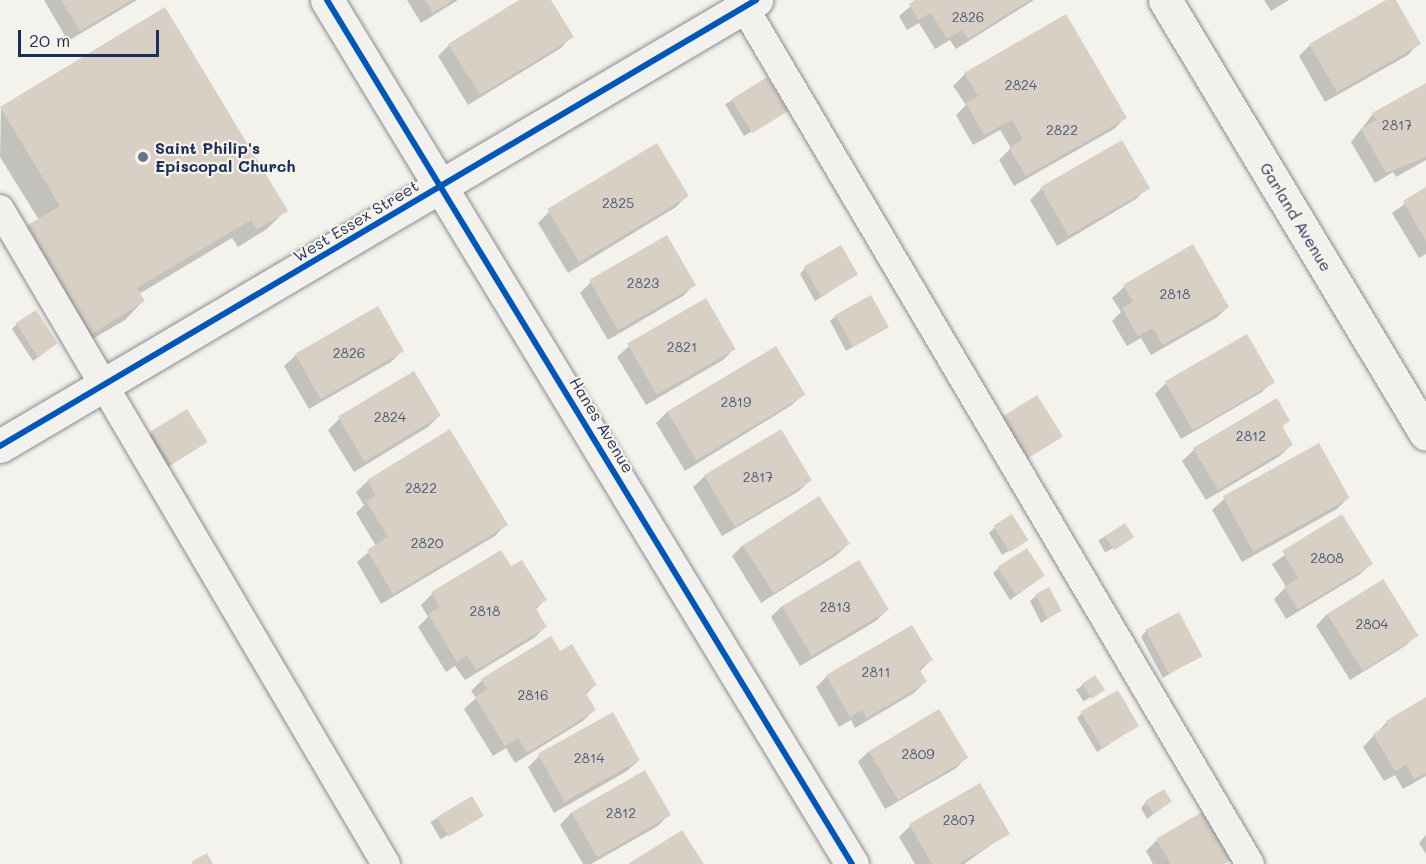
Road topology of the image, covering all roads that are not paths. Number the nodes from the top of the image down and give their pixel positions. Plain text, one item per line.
1 (327, 0) edge
2 (1165, 0) edge
3 (747, 2) edge
4 (441, 186) junction
5 (0, 209) edge
6 (104, 385) junction
7 (1426, 434) edge
8 (0, 446) edge
9 (386, 864) edge
10 (852, 864) edge
11 (1250, 864) edge

1 - 4 street, Hanes Avenue
2 - 7 street, Garland Avenue
3 - 4 street, West Essex Street
3 - 11 lane
4 - 6 street, West Essex Street
4 - 10 street, Hanes Avenue
5 - 6 lane
6 - 8 street, West Essex Street
6 - 9 lane

